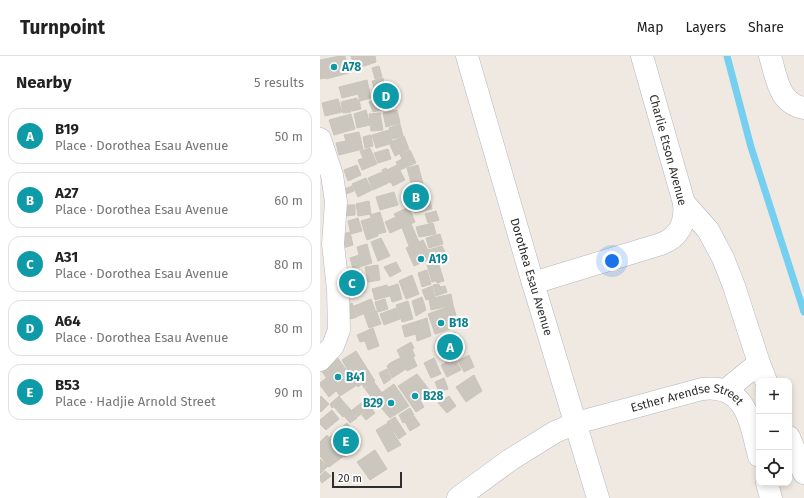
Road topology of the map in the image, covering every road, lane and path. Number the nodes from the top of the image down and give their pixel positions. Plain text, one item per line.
1 (467, 56) edge
2 (642, 56) edge
3 (770, 56) edge
4 (804, 108) edge
5 (320, 139) edge
6 (684, 203) junction
7 (533, 283) junction
8 (320, 360) edge
9 (762, 372) edge
10 (726, 390) junction
11 (576, 423) junction
12 (792, 444) edge
13 (757, 450) edge
14 (804, 473) edge
15 (792, 476) edge
16 (804, 479) edge
17 (768, 486) edge
18 (458, 498) edge
19 (598, 498) edge
20 (771, 498) edge

1 - 7 street, Dorothea Esau Avenue
2 - 6 street, Charlie Etson Avenue
3 - 4 street
5 - 8 street
6 - 7 street, Charlie Etson Avenue
6 - 9 street
7 - 11 street, Dorothea Esau Avenue
9 - 10 street
10 - 11 street, Esther Arendse Street
10 - 13 street, Esther Arendse Street
11 - 18 street, Esther Arendse Street
11 - 19 street, Dorothea Esau Avenue
12 - 14 street
15 - 16 street
17 - 20 street

